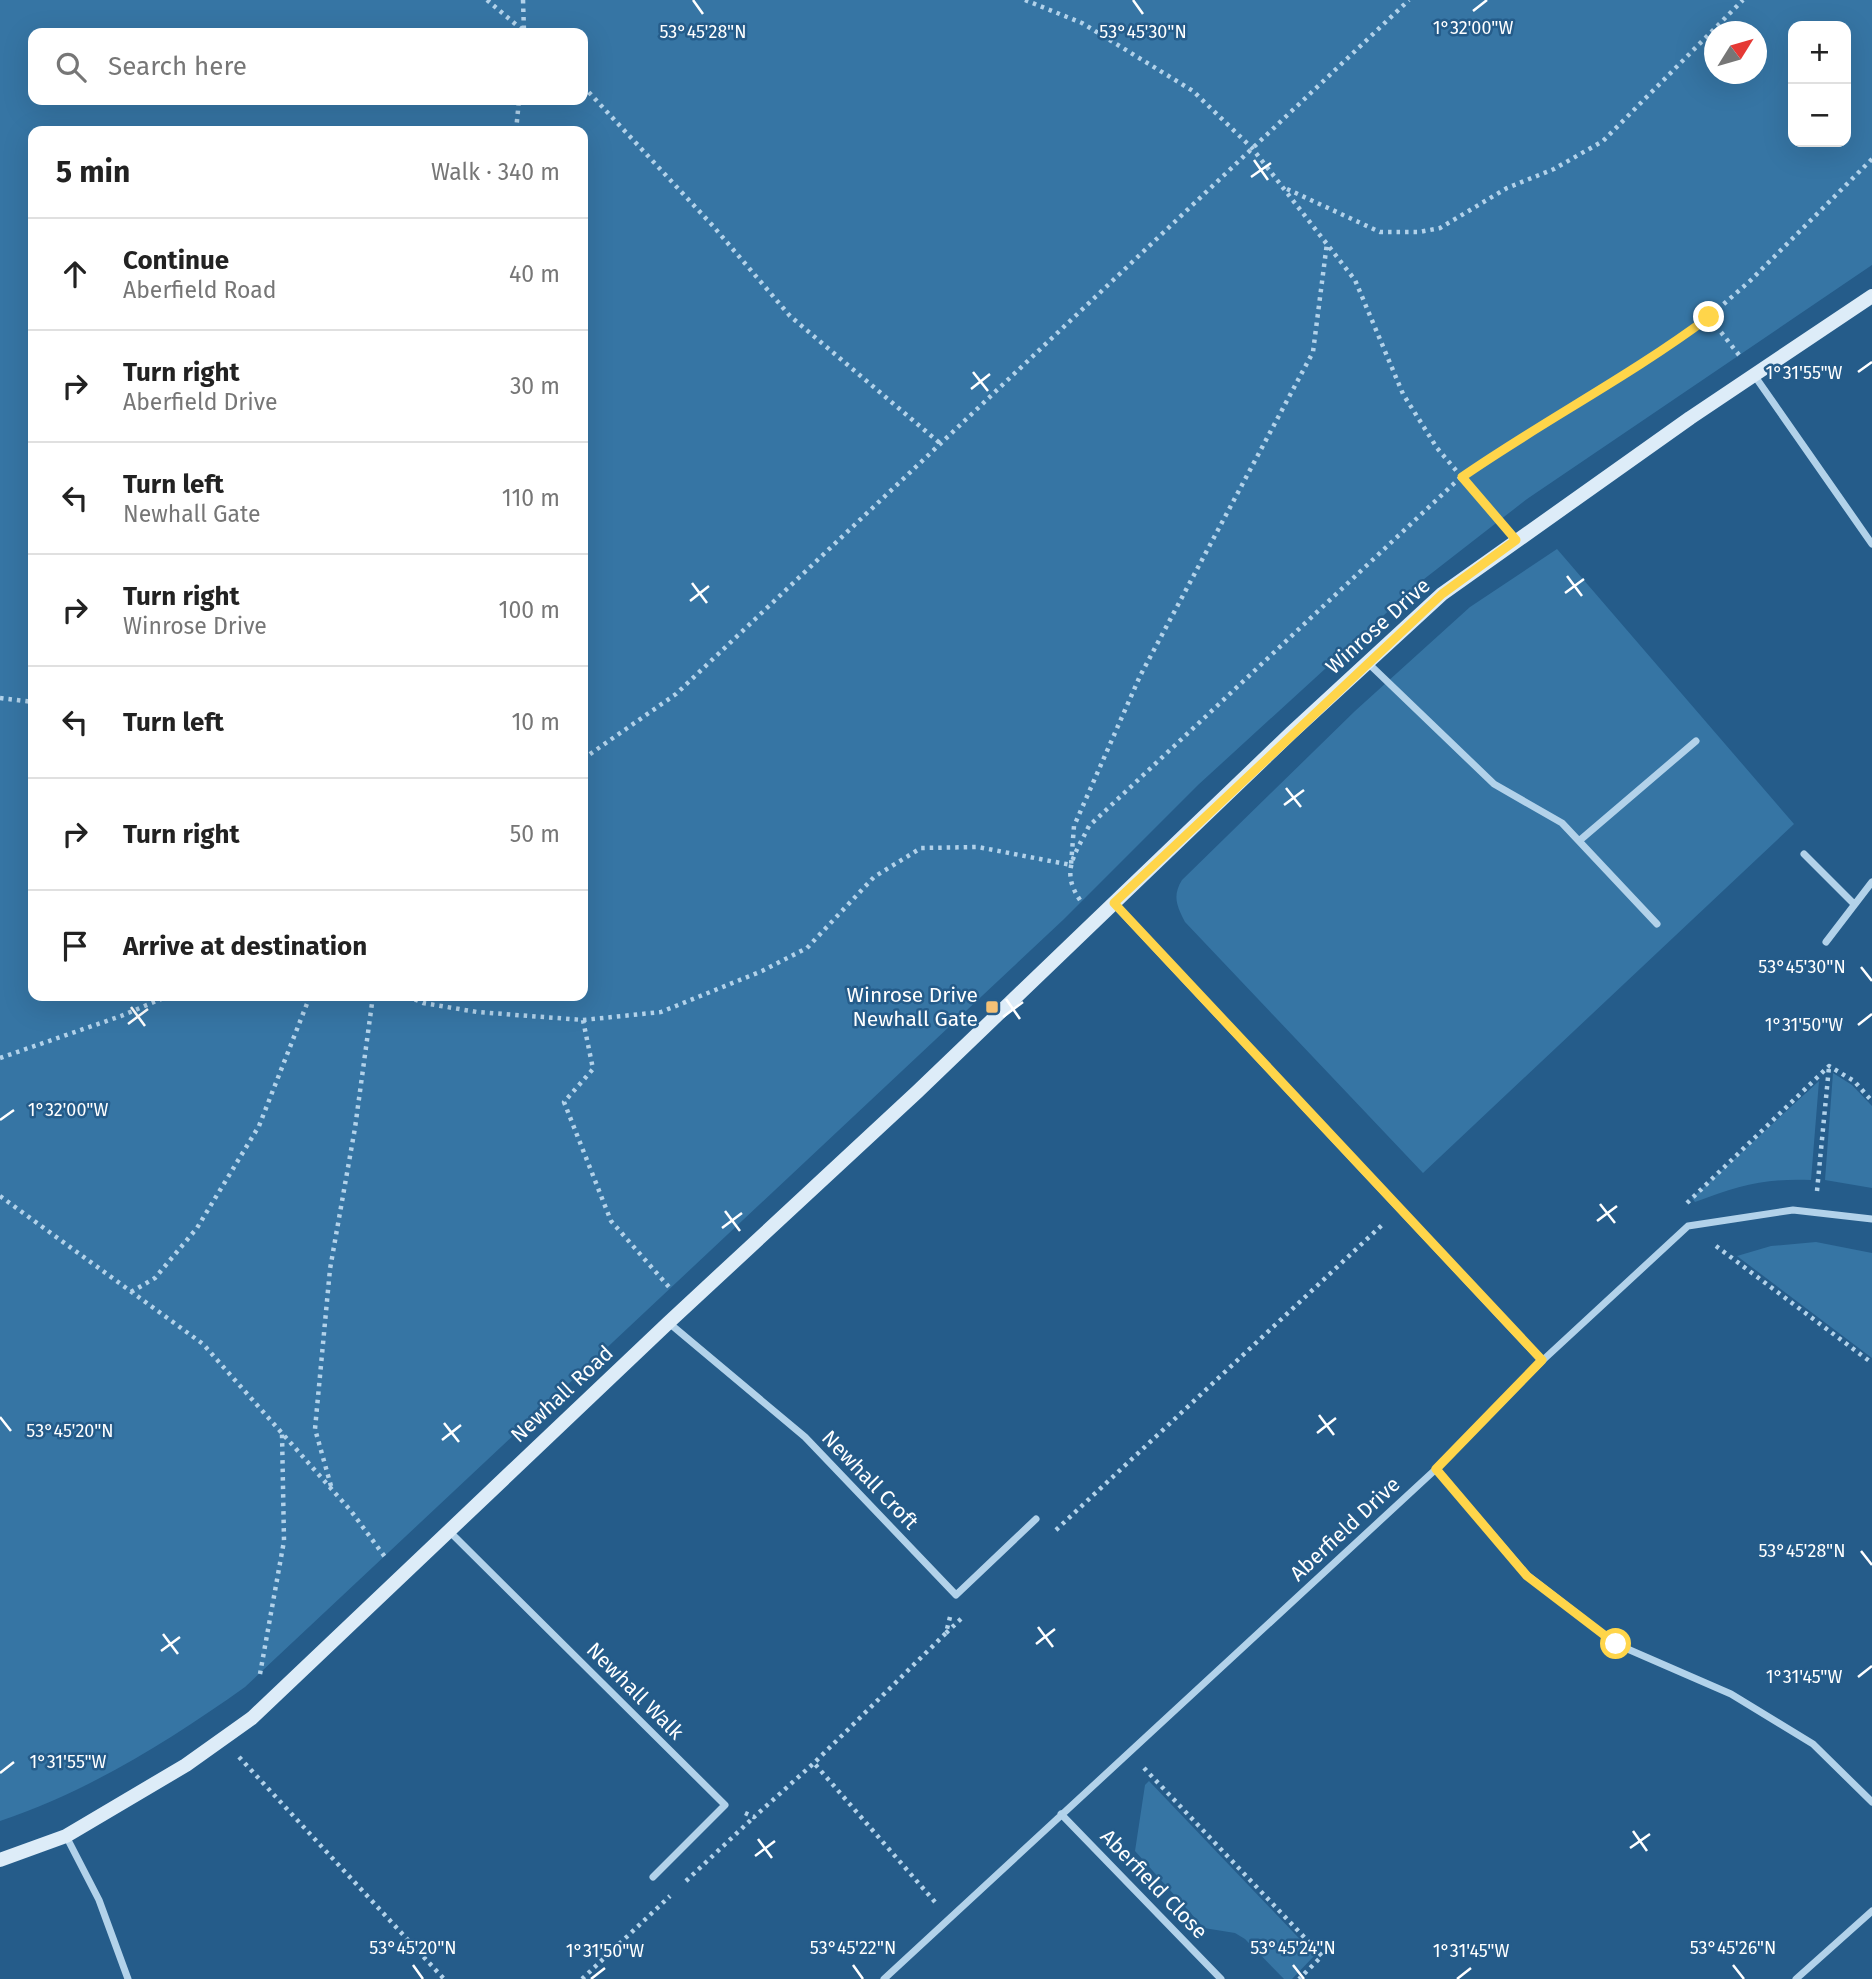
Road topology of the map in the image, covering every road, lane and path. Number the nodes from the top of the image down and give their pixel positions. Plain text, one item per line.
1 (487, 0) edge
2 (523, 0) edge
3 (1025, 0) edge
4 (1409, 0) edge
5 (1743, 0) edge
6 (519, 28) edge
7 (525, 28) edge
8 (588, 91) edge
9 (519, 105) edge
10 (516, 126) edge
11 (1252, 148) junction
12 (1872, 159) edge
13 (1286, 189) junction
14 (1326, 243) junction
15 (1872, 296) edge
16 (1709, 317) junction
17 (1754, 375) junction
18 (941, 444) junction
19 (1462, 477) junction
20 (1870, 534) edge
21 (1516, 540) junction
22 (1872, 544) edge
23 (1368, 663) junction
24 (0, 698) edge
25 (28, 701) edge
26 (1696, 741) dead end
27 (588, 756) edge
28 (1579, 841) junction
29 (1804, 854) dead end
30 (1071, 865) junction
31 (1872, 882) edge
32 (1114, 903) junction
33 (1853, 903) junction
34 (1094, 922) junction
35 (1657, 924) dead end
36 (1826, 942) dead end
37 (156, 1001) edge
38 (308, 1001) edge
39 (372, 1001) edge
40 (418, 1001) edge
41 (583, 1020) junction
42 (0, 1058) edge
43 (1829, 1066) junction
44 (1872, 1101) edge
45 (0, 1196) edge
46 (1401, 1207) junction
47 (1815, 1213) junction
48 (1872, 1219) edge
49 (1688, 1226) junction
50 (131, 1292) junction
51 (686, 1306) junction
52 (668, 1323) junction
53 (1542, 1360) junction
54 (1872, 1363) edge
55 (282, 1432) junction
56 (1436, 1469) junction
57 (331, 1489) junction
58 (1036, 1519) dead end
59 (449, 1531) junction
60 (1047, 1539) dead end
61 (400, 1577) junction
62 (956, 1595) junction
63 (966, 1614) dead end
64 (946, 1633) junction
65 (252, 1718) junction
66 (224, 1741) junction
67 (1129, 1753) junction
68 (814, 1763) junction
69 (1872, 1802) edge
70 (725, 1805) junction
71 (1061, 1814) junction
72 (66, 1836) junction
73 (0, 1860) edge
74 (653, 1877) dead end
75 (1872, 1911) edge
76 (948, 1917) junction
77 (128, 1979) edge
78 (444, 1979) edge
79 (884, 1979) edge
80 (1221, 1979) edge
81 (1299, 1979) edge
82 (1796, 1979) edge

1 - 6 path
2 - 7 path
3 - 11 path
4 - 11 path
5 - 13 path
8 - 18 path
9 - 10 path
11 - 13 path
11 - 18 path
12 - 16 path
13 - 14 path
14 - 19 path
14 - 30 path
15 - 17 street, Winrose Drive
16 - 17 path
16 - 19 path
17 - 20 street
17 - 21 street, Winrose Drive
18 - 27 path
19 - 21 path
19 - 30 path
20 - 22 street
21 - 23 street, Winrose Drive
23 - 28 street
23 - 32 street, Winrose Drive
24 - 25 path
26 - 28 street
28 - 35 street
29 - 33 street
30 - 34 path
30 - 41 path
31 - 33 street
32 - 34 street, Newhall Road
32 - 46 street
33 - 36 street
34 - 51 street, Newhall Road
37 - 42 path
38 - 50 path
39 - 57 path
40 - 41 path
41 - 51 path
43 - 44 path
43 - 47 path
43 - 49 path
45 - 50 path
46 - 53 street
46 - 60 path
47 - 48 street
47 - 49 street
49 - 53 street, Aberfield Drive
49 - 54 path
50 - 55 path
51 - 52 street, Newhall Road
52 - 59 street, Newhall Road
52 - 62 street, Newhall Croft
53 - 56 street, Aberfield Drive
55 - 57 path
55 - 65 path
56 - 67 street, Aberfield Drive
56 - 69 street
57 - 61 path
58 - 62 street
59 - 61 street, Newhall Road
59 - 70 street, Newhall Walk
61 - 65 street, Newhall Road
62 - 64 path
63 - 64 path
64 - 68 path
65 - 66 street, Newhall Road
66 - 72 street, Newhall Road
66 - 78 path
67 - 71 street, Aberfield Drive
67 - 81 path
68 - 70 path
68 - 76 path
70 - 74 street
71 - 76 street, Aberfield Drive
71 - 80 street, Aberfield Close
72 - 73 street, Newhall Road
72 - 77 street
75 - 82 street
76 - 79 street, Aberfield Drive

